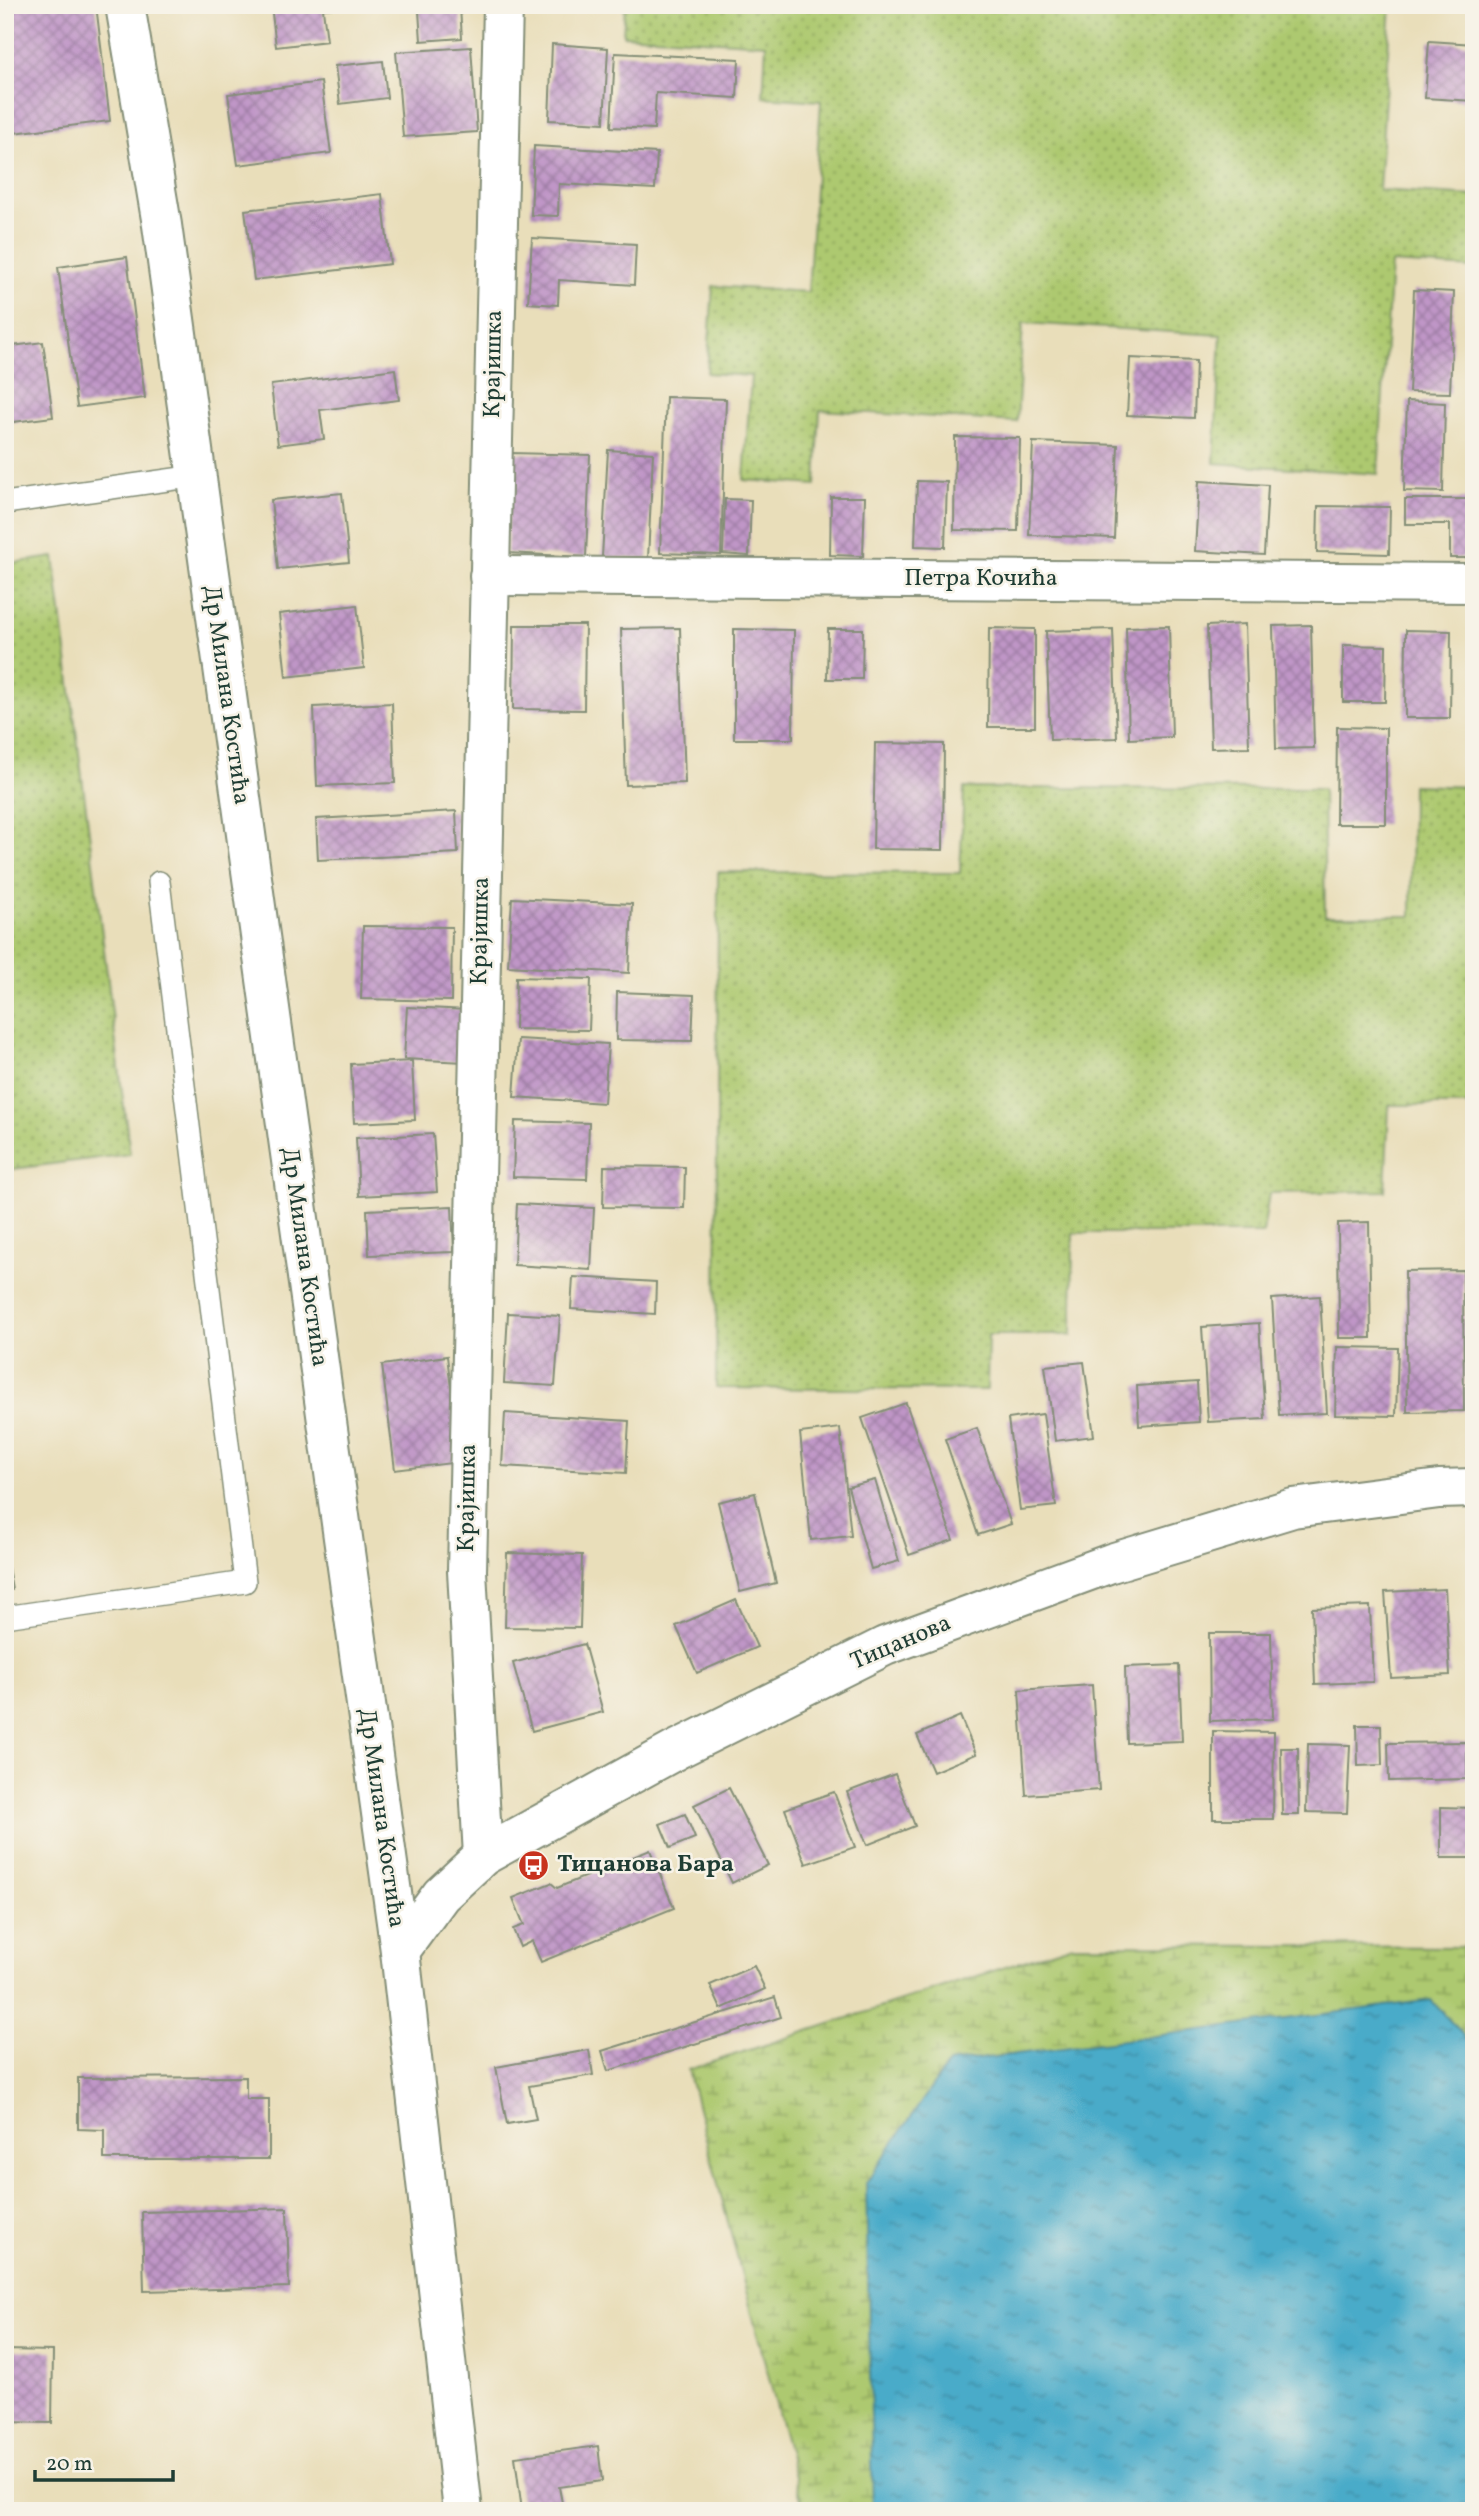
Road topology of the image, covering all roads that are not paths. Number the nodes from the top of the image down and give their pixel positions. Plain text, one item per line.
1 (125, 5) edge
2 (503, 5) edge
3 (196, 476) junction
4 (5, 503) edge
5 (489, 576) junction
6 (1474, 583) edge
7 (159, 882) dead end
8 (1474, 1488) edge
9 (5, 1617) edge
10 (482, 1856) junction
11 (400, 1951) junction
12 (463, 2511) edge

1 - 3 street, Др Милана Костића
2 - 5 street, Крајишка
3 - 4 lane
3 - 11 street, Др Милана Костића
5 - 6 street, Петра Кочића
5 - 10 street, Крајишка
7 - 9 lane
8 - 10 street, Тицанова
10 - 11 street, Тицанова
11 - 12 street, Др Милана Костића

